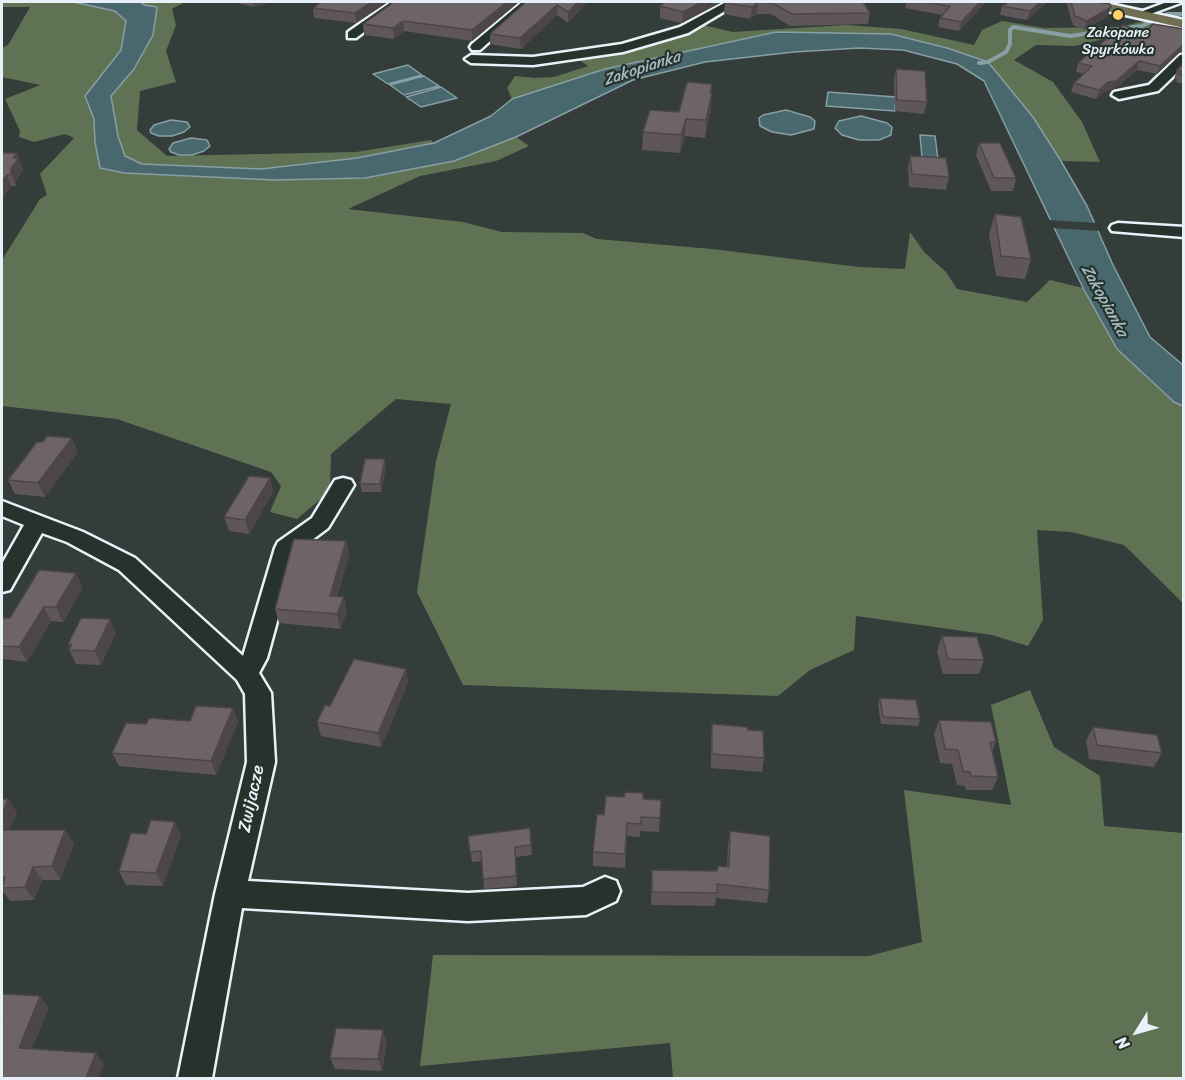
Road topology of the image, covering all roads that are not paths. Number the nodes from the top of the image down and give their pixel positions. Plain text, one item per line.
1 (398, 2) edge
2 (528, 2) edge
3 (734, 2) edge
4 (1085, 2) edge
5 (1177, 2) edge
6 (1150, 8) edge
7 (1184, 24) edge
8 (352, 35) dead end
9 (1184, 58) edge
10 (1119, 95) dead end
11 (1119, 228) dead end
12 (1184, 232) edge
13 (343, 485) dead end
14 (2, 508) edge
15 (37, 522) junction
16 (2, 584) edge
17 (246, 673) junction
18 (605, 891) dead end
19 (230, 894) junction
20 (195, 1078) edge

1 - 8 lane
2 - 3 lane
4 - 6 main road
5 - 6 lane
6 - 7 main road
9 - 10 lane
11 - 12 lane
13 - 17 lane
14 - 15 lane, Zwijacze
15 - 16 lane
15 - 17 lane, Zwijacze
17 - 19 lane, Zwijacze
18 - 19 lane
19 - 20 lane, Zwijacze

